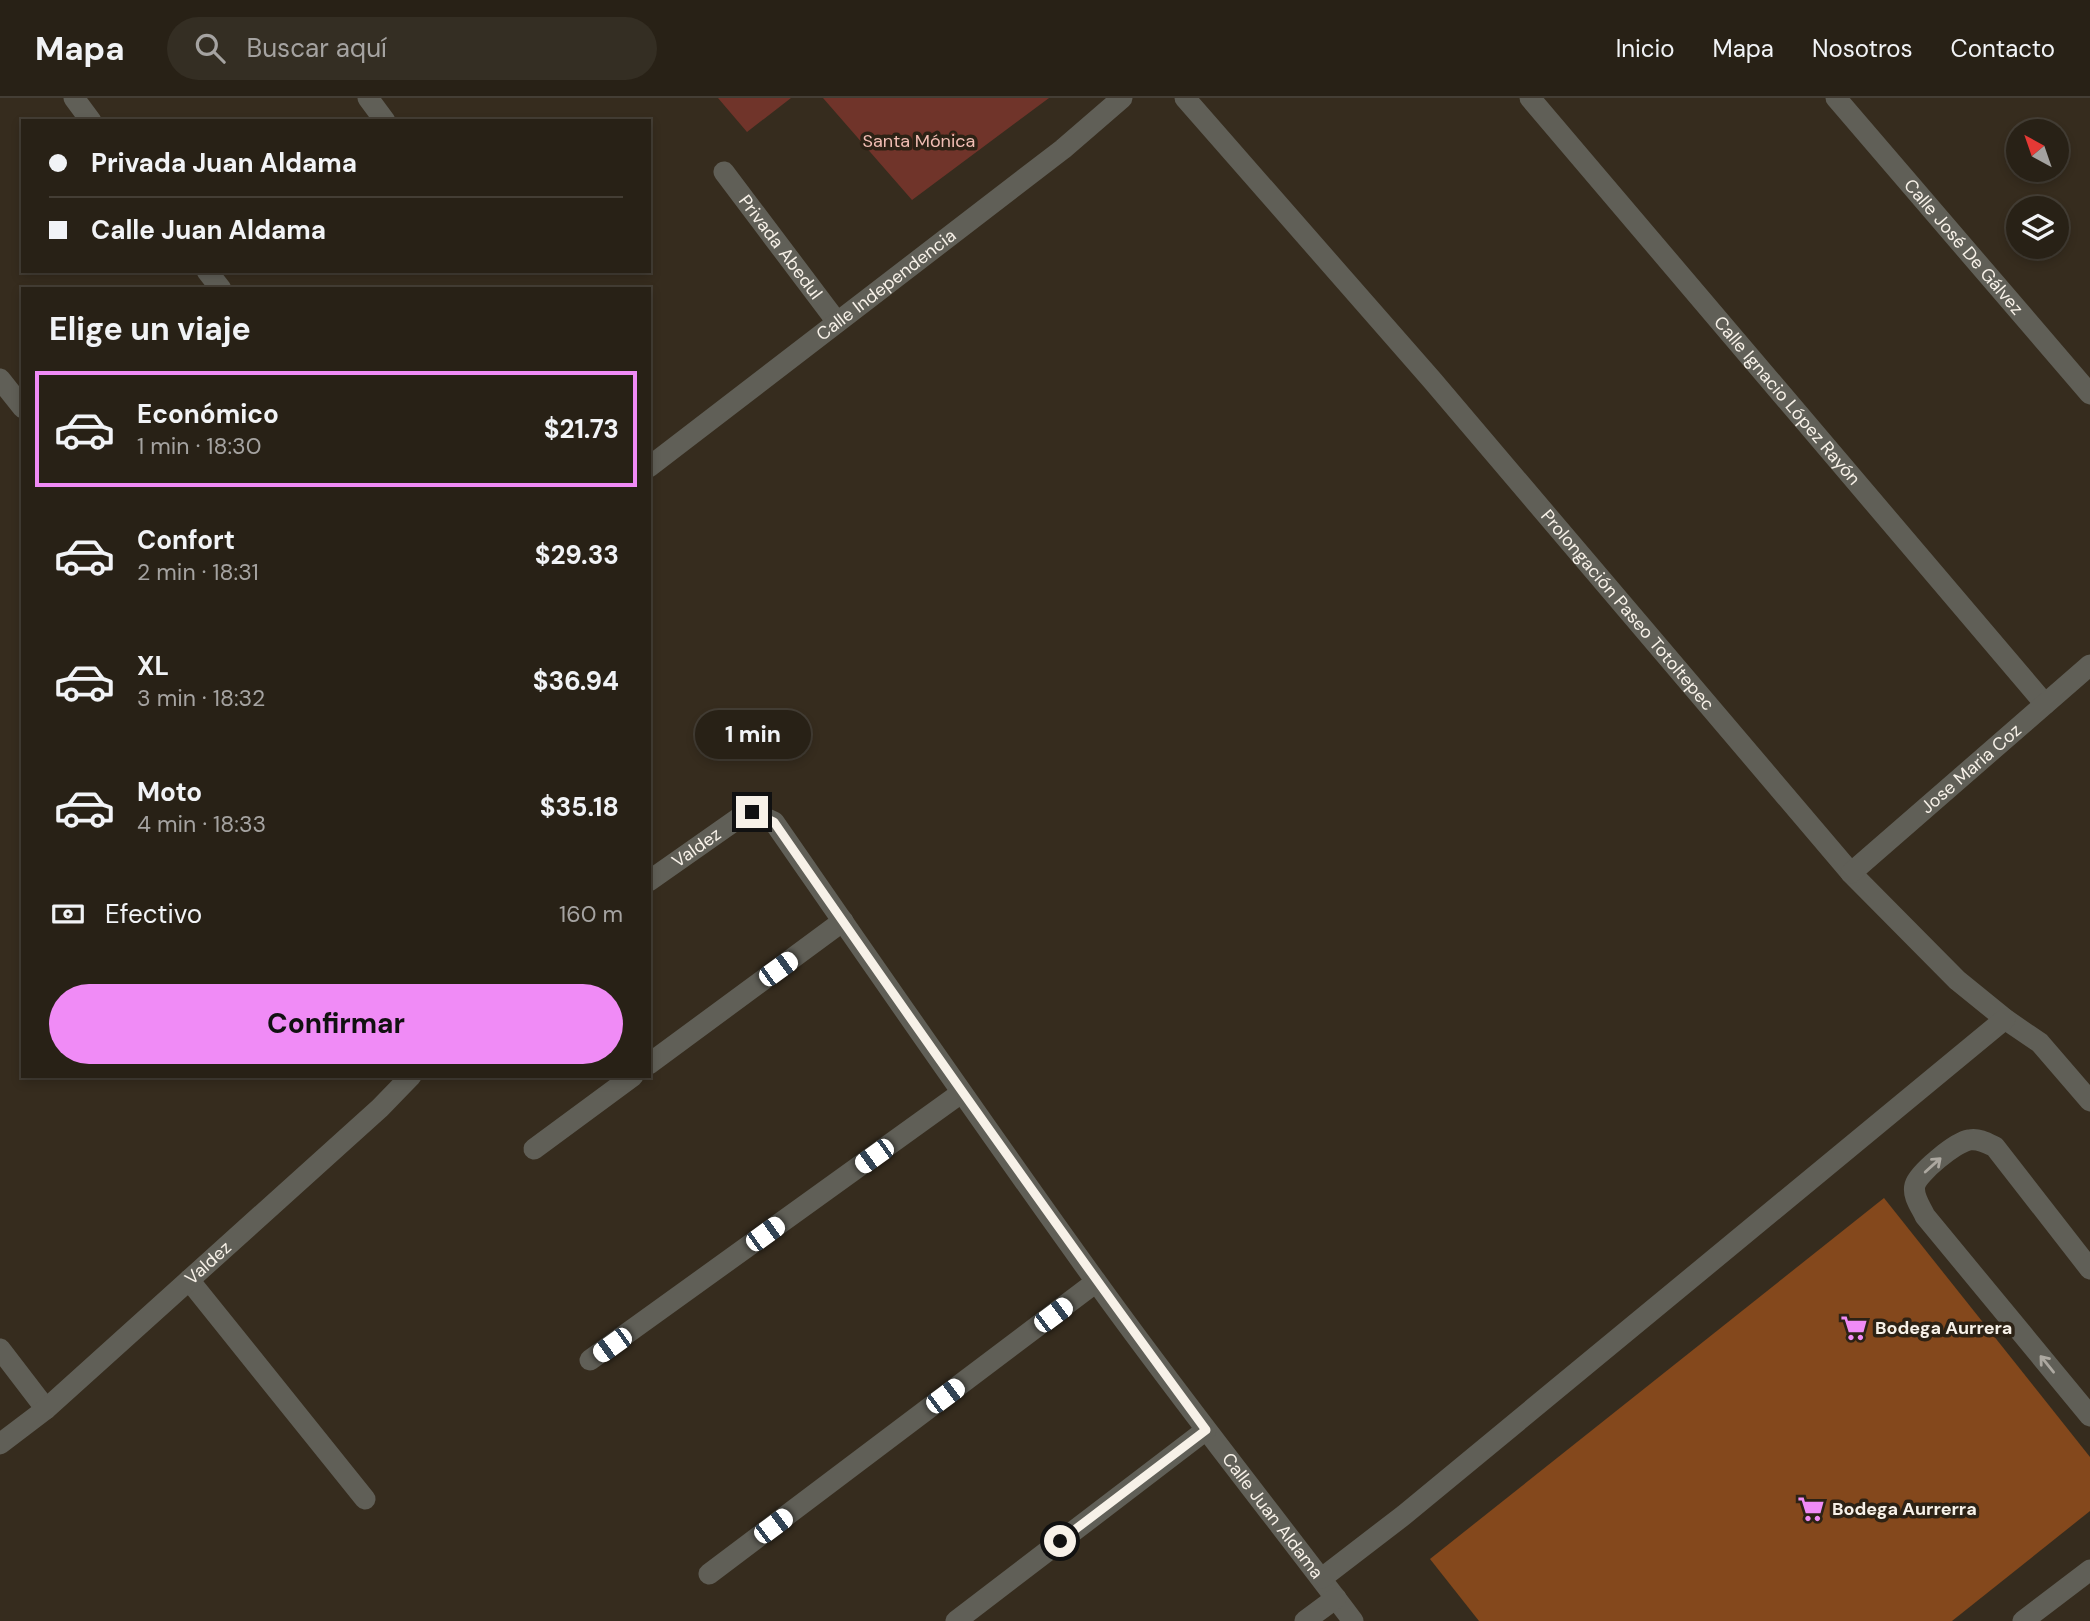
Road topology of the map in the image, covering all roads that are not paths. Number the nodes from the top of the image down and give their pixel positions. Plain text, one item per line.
1 (74, 98) edge
2 (368, 98) edge
3 (1122, 98) edge
4 (1185, 98) edge
5 (1530, 98) edge
6 (1836, 98) edge
7 (90, 119) edge
8 (384, 119) edge
9 (724, 172) dead end
10 (837, 322) junction
11 (0, 379) edge
12 (2090, 394) edge
13 (21, 405) edge
14 (651, 463) edge
15 (2090, 665) edge
16 (2045, 704) junction
17 (743, 815) joint
18 (1851, 873) junction
19 (651, 880) edge
20 (843, 921) junction
21 (2006, 1019) junction
22 (651, 1063) edge
23 (409, 1078) edge
24 (630, 1078) edge
25 (961, 1093) junction
26 (2089, 1098) edge
27 (534, 1149) dead end
28 (2090, 1269) edge
29 (189, 1280) junction
30 (1096, 1282) junction
31 (0, 1349) edge
32 (590, 1360) dead end
33 (46, 1409) junction
34 (2090, 1416) edge
35 (1206, 1430) junction
36 (0, 1444) edge
37 (365, 1499) dead end
38 (2090, 1570) edge
39 (709, 1574) dead end
40 (1322, 1578) junction
41 (1336, 1598) junction
42 (957, 1621) edge
43 (1306, 1621) edge
44 (1353, 1621) edge
45 (2023, 1621) edge

1 - 7 street
2 - 8 street
3 - 10 street, Calle Independencia
4 - 18 street, Prolongación Paseo Totoltepec
5 - 16 street, Calle Ignacio López Rayón
6 - 12 street, Calle José De Gálvez
9 - 10 street, Privada Abedul
10 - 14 street, Calle Independencia
11 - 13 street
15 - 16 street, Jose Maria Coz
16 - 18 street, Jose Maria Coz
17 - 19 street, Valdez
17 - 20 street, Calle Juan Aldama
18 - 21 street, Prolongación Paseo Totoltepec
20 - 22 street
20 - 25 street, Calle Juan Aldama
21 - 26 street, Prolongación Paseo Totoltepec
21 - 40 street
23 - 29 street, Valdez
24 - 27 street
25 - 30 street, Calle Juan Aldama
25 - 32 street
34 -> 28 street
29 - 33 street, Valdez
29 - 37 street
30 - 35 street, Calle Juan Aldama
30 - 39 street
31 - 33 street
33 - 36 street, Valdez
35 - 40 street, Calle Juan Aldama
35 - 42 street
38 - 45 street
40 - 41 street, Calle Juan Aldama
41 - 43 street
41 - 44 street, Calle Juan Aldama

